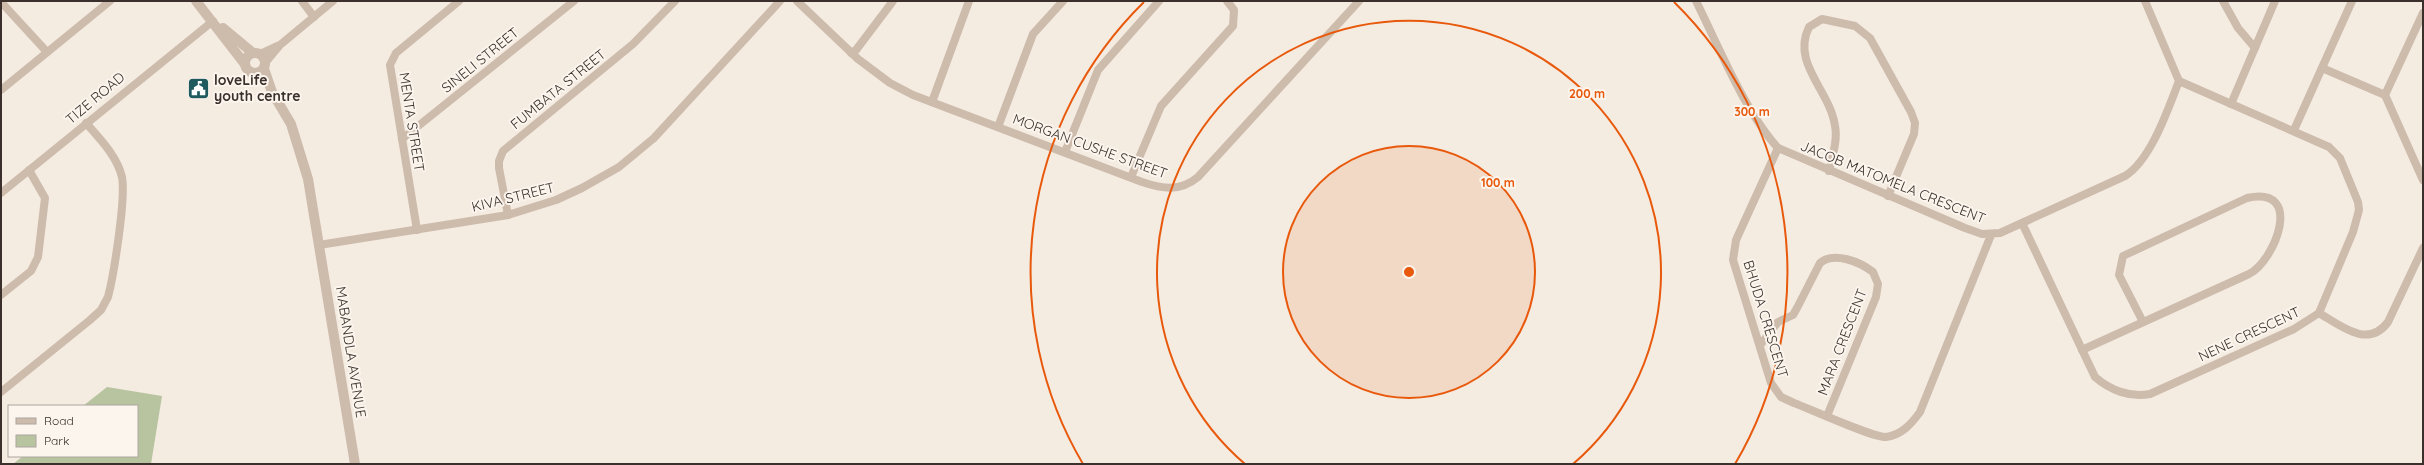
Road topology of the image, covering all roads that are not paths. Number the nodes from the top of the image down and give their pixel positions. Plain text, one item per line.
1 (110, 1) edge
2 (196, 1) edge
3 (302, 1) edge
4 (333, 1) edge
5 (459, 1) edge
6 (574, 1) edge
7 (675, 1) edge
8 (780, 1) edge
9 (797, 1) edge
10 (893, 1) edge
11 (968, 1) edge
12 (1063, 1) edge
13 (1159, 1) edge
14 (1227, 1) edge
15 (1359, 1) edge
16 (1696, 1) edge
17 (2145, 1) edge
18 (2223, 1) edge
19 (2275, 1) edge
20 (2352, 1) edge
21 (1, 2) edge
22 (100, 4) edge
23 (2423, 13) edge
24 (314, 17) junction
25 (211, 23) junction
26 (2255, 48) junction
27 (47, 52) junction
28 (851, 53) junction
29 (260, 60) junction
30 (244, 63) junction
31 (2322, 68) junction
32 (253, 74) junction
33 (2179, 81) junction
34 (1, 90) edge
35 (272, 92) junction
36 (2385, 95) junction
37 (932, 102) junction
38 (2231, 104) junction
39 (86, 123) junction
40 (998, 127) junction
41 (2294, 130) junction
42 (402, 139) junction
43 (1778, 148) junction
44 (1065, 152) junction
45 (29, 170) junction
46 (1829, 171) junction
47 (1132, 177) junction
48 (2423, 180) edge
49 (1, 193) edge
50 (1888, 196) junction
51 (508, 214) junction
52 (2022, 223) junction
53 (416, 230) junction
54 (1991, 235) junction
55 (319, 245) junction
56 (2423, 248) edge
57 (1, 295) edge
58 (2319, 313) junction
59 (2144, 322) junction
60 (1761, 344) junction
61 (2082, 350) junction
62 (1, 392) edge
63 (1827, 416) junction
64 (355, 464) edge

1 - 22 street
2 - 25 street
3 - 24 street
4 - 24 street
5 - 42 street, MENTA STREET
6 - 42 street, SINELI STREET
7 - 51 street, FUMBATA STREET
8 - 51 street, KIVA STREET
9 - 28 street, MORGAN CUSHE STREET
10 - 28 street
11 - 37 street
12 - 40 street
13 - 44 street
14 - 47 street
15 - 47 street, MORGAN CUSHE STREET
16 - 43 street, JACOB MATOMELA CRESCENT
17 - 33 street
18 - 26 street
19 - 26 street
20 - 31 street
21 - 27 street
22 - 27 street
23 - 36 street
24 - 29 street
25 - 29 street
25 - 30 street
25 - 39 street, TIZE ROAD
26 - 38 street
27 - 34 street
28 - 37 street, MORGAN CUSHE STREET
29 - 30 street
29 - 32 street
29 - 35 street
30 - 32 street
31 - 36 street
31 - 41 street
32 - 35 street
33 - 38 street, NENE CRESCENT
33 - 52 street, JACOB MATOMELA CRESCENT
35 - 55 street, MABANDLA AVENUE
36 - 48 street
37 - 40 street, MORGAN CUSHE STREET
38 - 41 street, NENE CRESCENT
39 - 45 street, TIZE ROAD
39 - 62 street
40 - 44 street, MORGAN CUSHE STREET
41 - 58 street, NENE CRESCENT
42 - 53 street, MENTA STREET
43 - 46 street, JACOB MATOMELA CRESCENT
43 - 60 street, BHUDA CRESCENT
44 - 47 street, MORGAN CUSHE STREET
45 - 49 street, TIZE ROAD
45 - 57 street
46 - 50 street, JACOB MATOMELA CRESCENT
46 - 50 street
50 - 54 street, JACOB MATOMELA CRESCENT
51 - 53 street, KIVA STREET
52 - 54 street, JACOB MATOMELA CRESCENT
52 - 61 street, NENE CRESCENT
53 - 55 street, KIVA STREET
54 - 63 street, BHUDA CRESCENT
55 - 64 street, MABANDLA AVENUE
56 - 58 street
58 - 61 street, NENE CRESCENT
59 - 59 street
59 - 61 street
60 - 63 street, BHUDA CRESCENT
60 - 63 street, MARA CRESCENT

